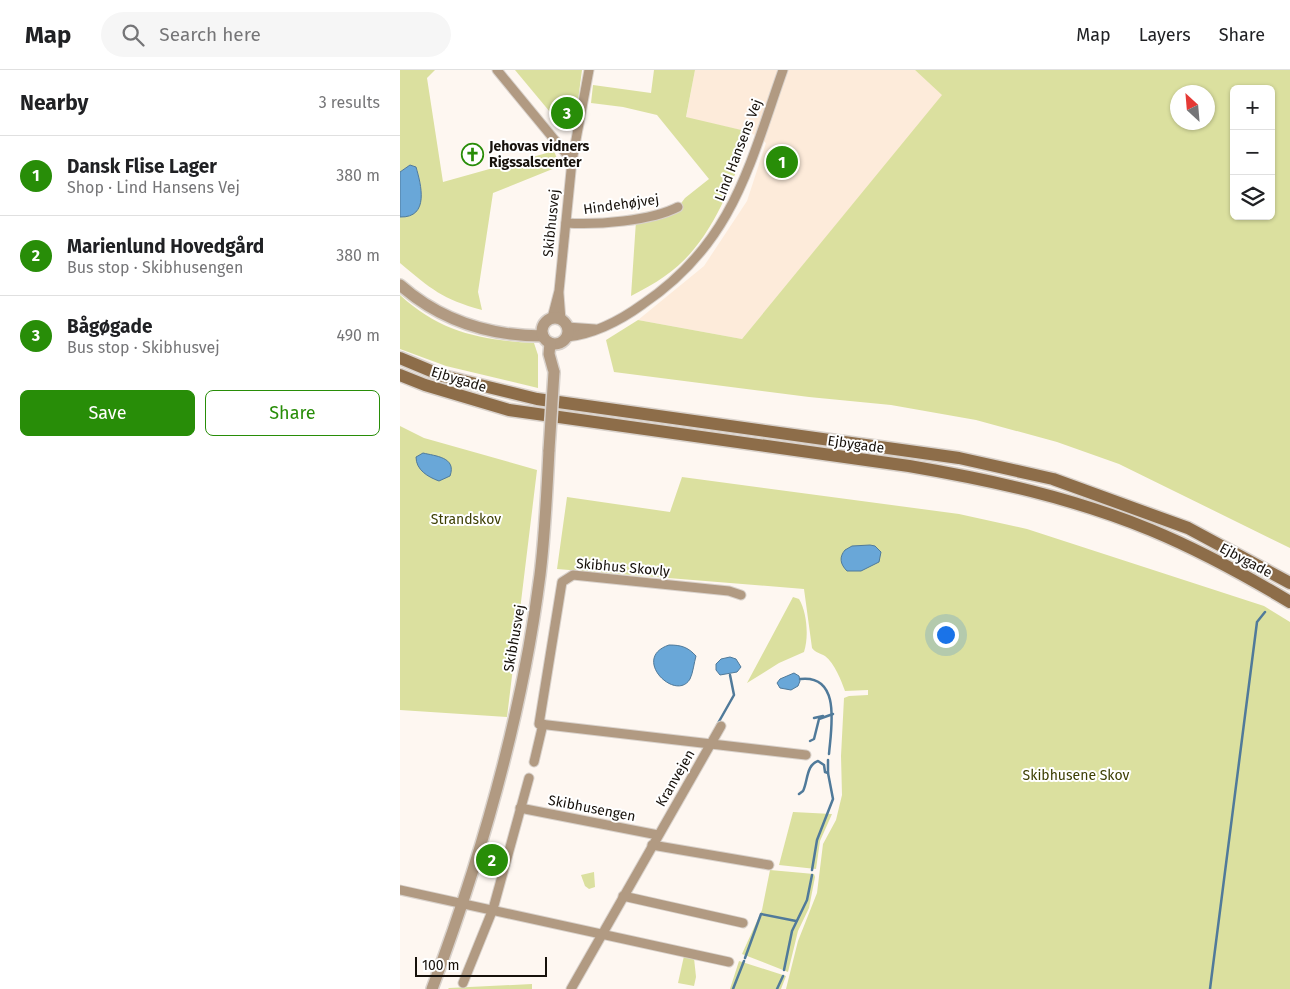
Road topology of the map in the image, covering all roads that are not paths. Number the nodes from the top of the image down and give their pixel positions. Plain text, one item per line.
1 (497, 70) edge
2 (589, 70) edge
3 (782, 70) edge
4 (572, 161) junction
5 (678, 206) dead end
6 (566, 223) junction
7 (400, 284) edge
8 (555, 331) junction
9 (400, 358) edge
10 (400, 375) edge
11 (1290, 584) edge
12 (741, 596) dead end
13 (1290, 602) edge
14 (543, 724) junction
15 (721, 726) dead end
16 (710, 745) junction
17 (806, 755) dead end
18 (534, 762) dead end
19 (529, 778) dead end
20 (520, 808) junction
21 (658, 835) junction
22 (652, 845) junction
23 (769, 865) dead end
24 (400, 890) edge
25 (623, 896) junction
26 (464, 902) junction
27 (493, 909) junction
28 (743, 923) dead end
29 (601, 934) junction
30 (728, 962) dead end
31 (463, 983) dead end
32 (432, 989) edge
33 (571, 989) edge

1 - 4 street
2 - 4 street, Skibhusvej
3 - 8 street, Lind Hansens Vej
4 - 6 street, Skibhusvej
5 - 6 street, Hindehøjvej
6 - 8 street, Skibhusvej
7 - 8 street
8 - 26 street, Skibhusvej, bridge
9 - 11 main road, Ejbygade
10 - 13 main road, Ejbygade
12 - 14 street, Skibhus Skovly
14 - 16 street
14 - 18 street, Skibhus Skovly
15 - 16 street, Kranvejen
16 - 17 street
16 - 21 street, Kranvejen
19 - 20 street
20 - 21 street, Skibhusengen
20 - 27 street
21 - 22 street, Kranvejen
22 - 23 street
22 - 25 street, Kranvejen
24 - 26 street
25 - 28 street
25 - 29 street, Kranvejen
26 - 27 street
26 - 32 street, Skibhusvej
27 - 29 street
27 - 31 street
29 - 30 street
29 - 33 street, Kranvejen

